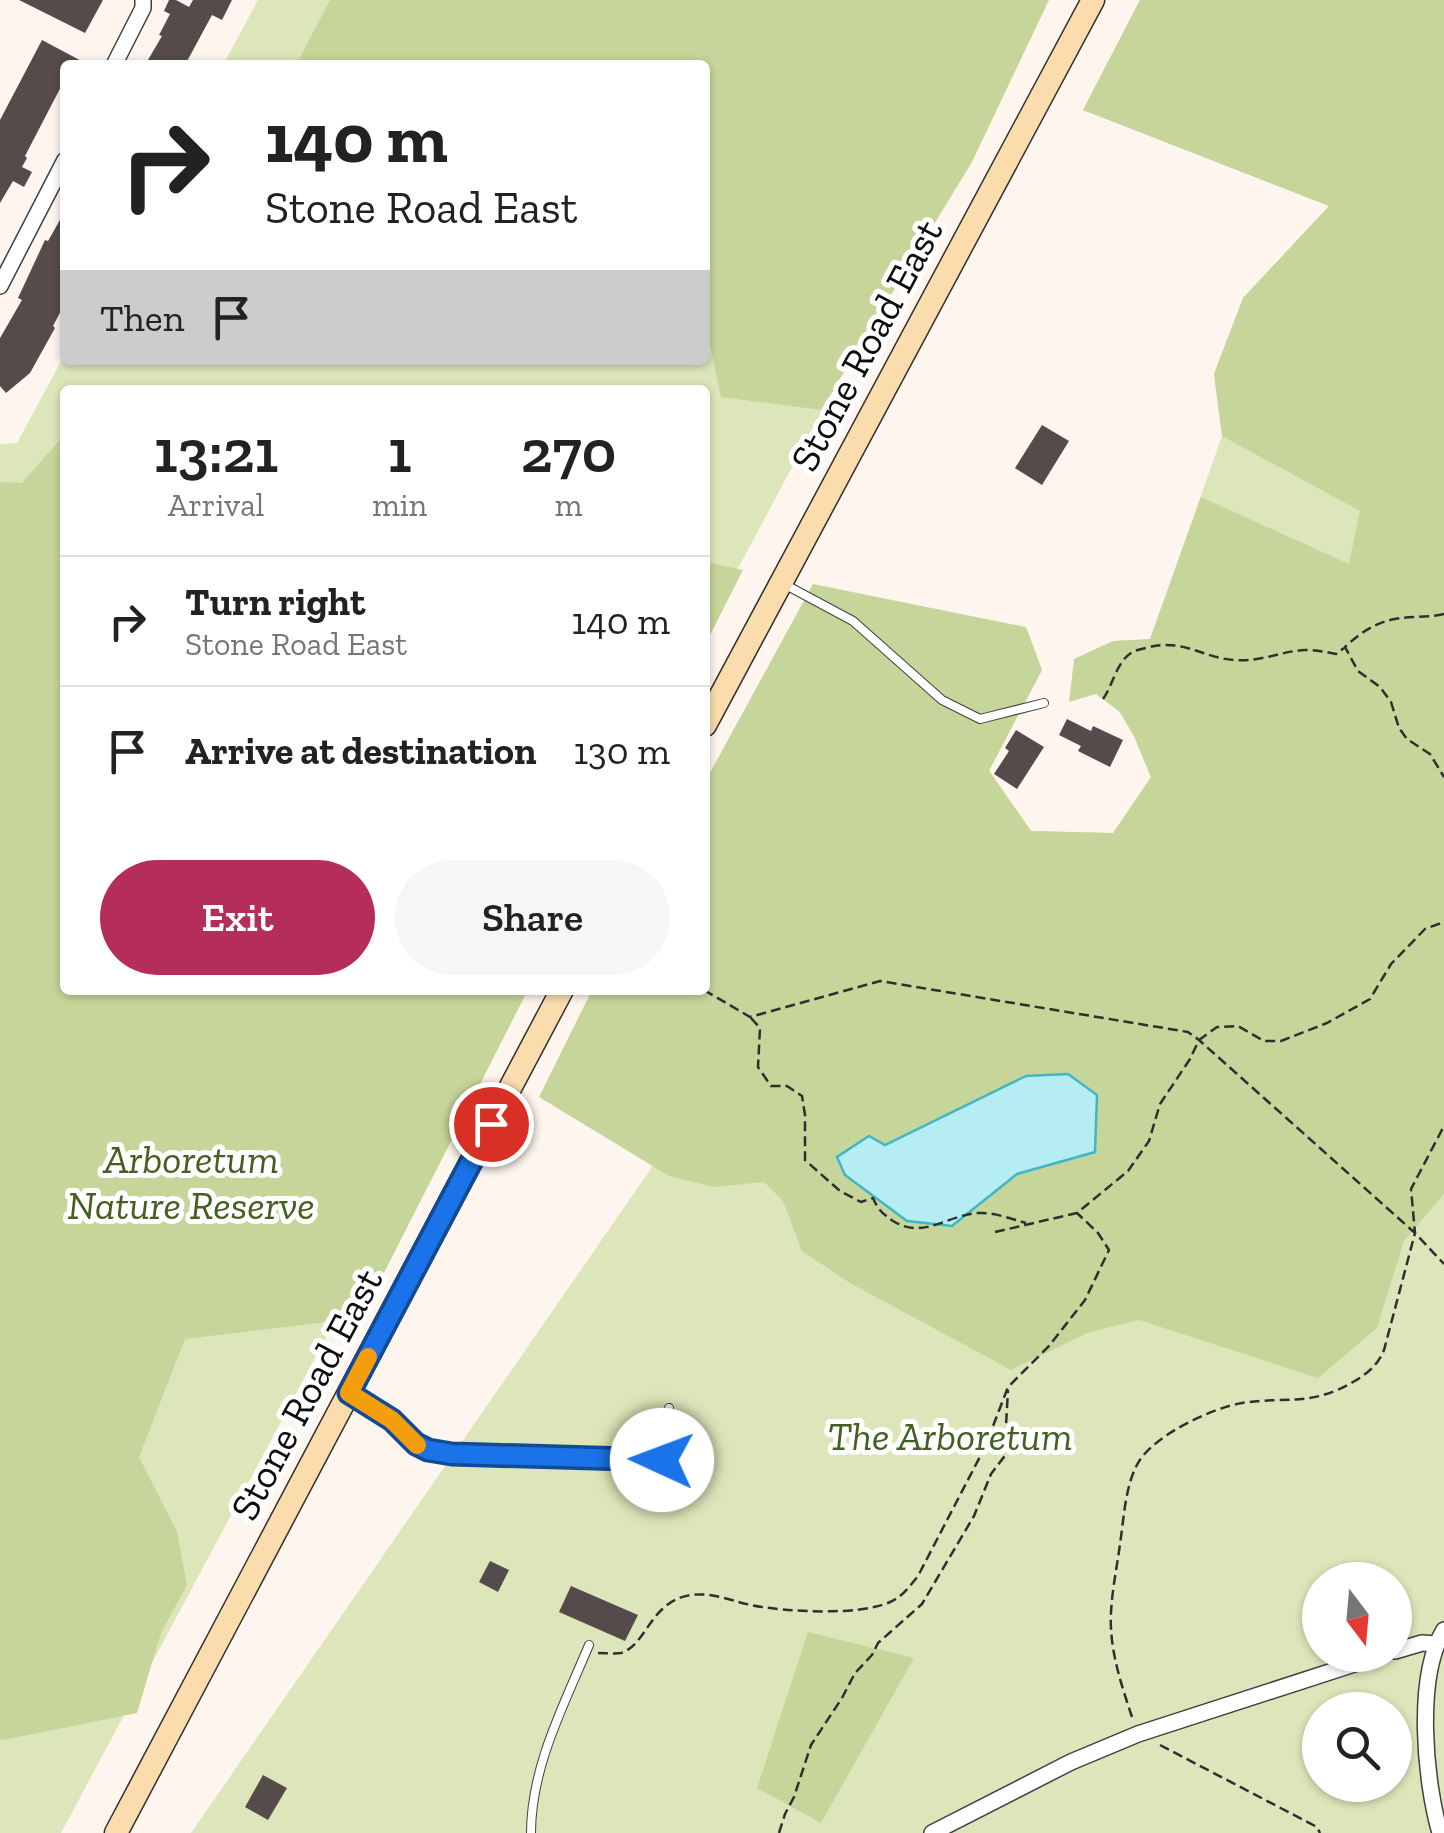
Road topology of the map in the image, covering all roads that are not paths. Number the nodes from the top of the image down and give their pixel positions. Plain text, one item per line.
1 (143, 0) edge
2 (1093, 0) edge
3 (117, 60) edge
4 (60, 170) edge
5 (0, 286) edge
6 (782, 583) junction
7 (1044, 703) dead end
8 (710, 717) edge
9 (559, 995) edge
10 (349, 1393) junction
11 (668, 1408) dead end
12 (1441, 1640) edge
13 (1412, 1647) edge
14 (587, 1649) road end
15 (1329, 1672) edge
16 (116, 1833) edge
17 (531, 1833) edge
18 (932, 1833) edge
19 (1440, 1833) edge

1 - 3 street
2 - 6 main road, Stone Road East
4 - 5 street
6 - 7 lane
6 - 8 main road, Stone Road East
9 - 10 main road, Stone Road East
10 - 11 lane
10 - 16 main road, Stone Road East
12 - 13 street
12 - 19 street
14 - 17 lane
15 - 18 street

